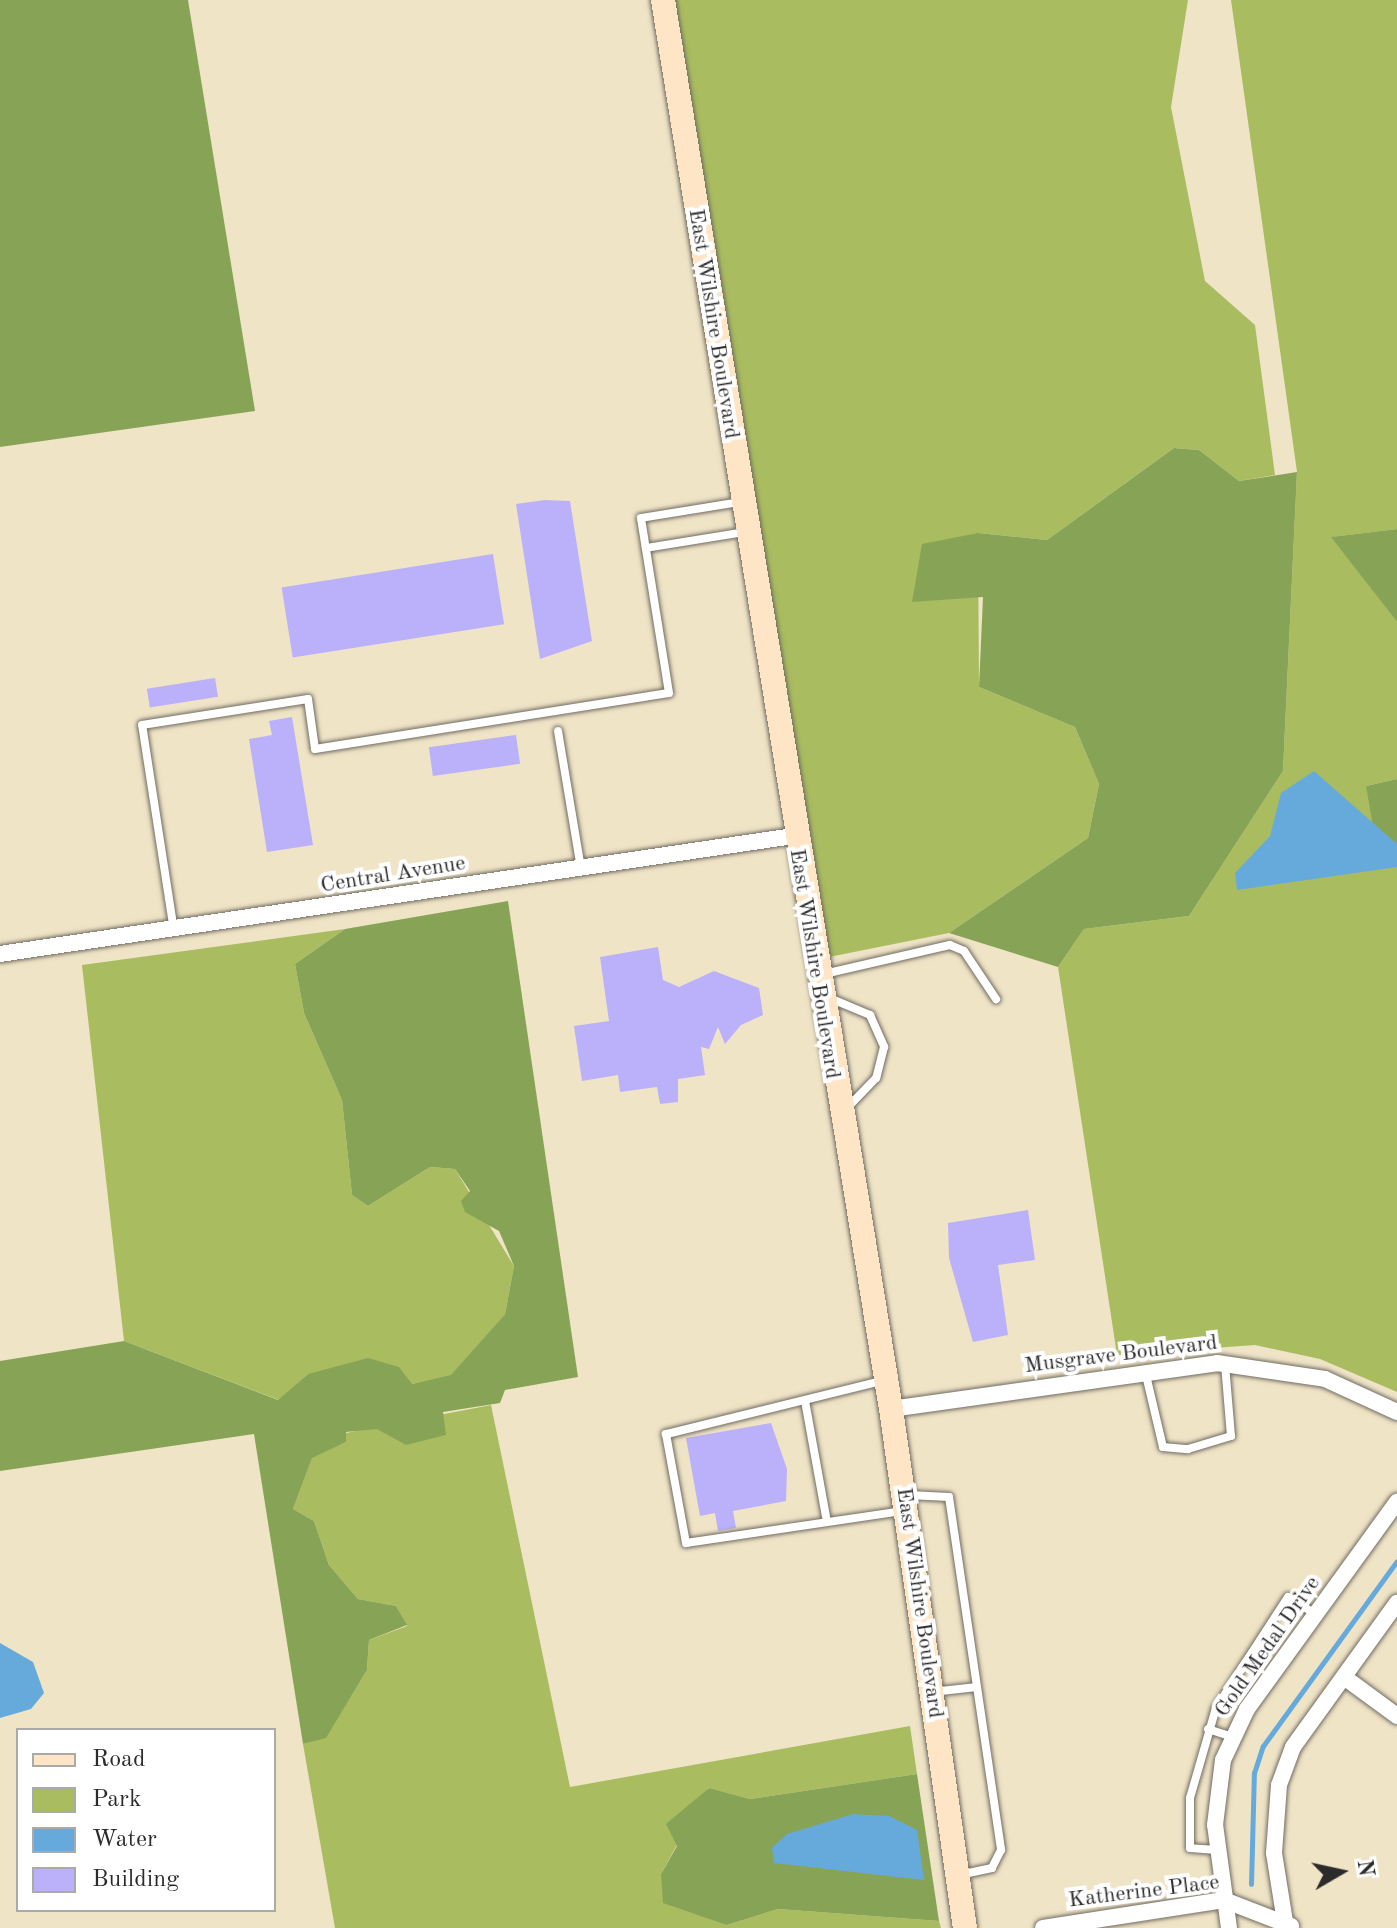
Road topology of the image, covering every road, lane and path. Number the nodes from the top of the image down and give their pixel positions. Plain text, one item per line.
1 (663, 0) edge
2 (741, 501) junction
3 (745, 532) junction
4 (646, 548) junction
5 (558, 731) dead end
6 (793, 836) junction
7 (581, 869) junction
8 (174, 932) junction
9 (0, 954) edge
10 (817, 985) junction
11 (996, 999) dead end
12 (838, 1115) junction
13 (1224, 1363) junction
14 (1145, 1370) junction
15 (885, 1380) junction
16 (805, 1401) junction
17 (891, 1409) junction
18 (1397, 1412) edge
19 (1397, 1502) edge
20 (904, 1503) junction
21 (826, 1517) junction
22 (1397, 1603) edge
23 (1316, 1614) junction
24 (1344, 1677) junction
25 (977, 1687) junction
26 (932, 1692) junction
27 (1397, 1716) edge
28 (1208, 1729) junction
29 (1233, 1737) junction
30 (1217, 1850) junction
31 (958, 1875) junction
32 (1224, 1900) junction
33 (1288, 1926) edge
34 (965, 1928) edge
35 (1043, 1928) edge
36 (1229, 1928) edge

1 - 2 street, East Wilshire Boulevard
2 - 3 street, East Wilshire Boulevard
2 - 4 lane
3 - 4 lane
3 - 6 street, East Wilshire Boulevard
4 - 8 lane
5 - 7 lane
6 - 7 street, Central Avenue
6 - 10 street, East Wilshire Boulevard
7 - 8 street, Central Avenue
8 - 9 street, Central Avenue
10 - 11 lane
10 - 12 street, East Wilshire Boulevard
10 - 12 lane
12 - 15 street, East Wilshire Boulevard
13 - 14 street, Musgrave Boulevard
13 - 14 lane
13 - 18 street, Musgrave Boulevard
14 - 17 street, Musgrave Boulevard
15 - 16 lane
15 - 17 street, East Wilshire Boulevard
16 - 21 lane
16 - 21 lane
17 - 20 street, East Wilshire Boulevard
19 - 23 street, Gold Medal Drive
20 - 21 lane
20 - 25 lane
20 - 26 street, East Wilshire Boulevard
22 - 24 street
23 - 28 lane
23 - 29 street, Gold Medal Drive
24 - 27 street
24 - 33 street
25 - 26 lane
25 - 31 lane
26 - 31 street, East Wilshire Boulevard
28 - 29 lane
28 - 30 lane
29 - 30 street, Gold Medal Drive
30 - 32 street, Gold Medal Drive
31 - 34 street, East Wilshire Boulevard
32 - 33 street, Katherine Place
32 - 35 street, Katherine Place
32 - 36 street, Gold Medal Drive

